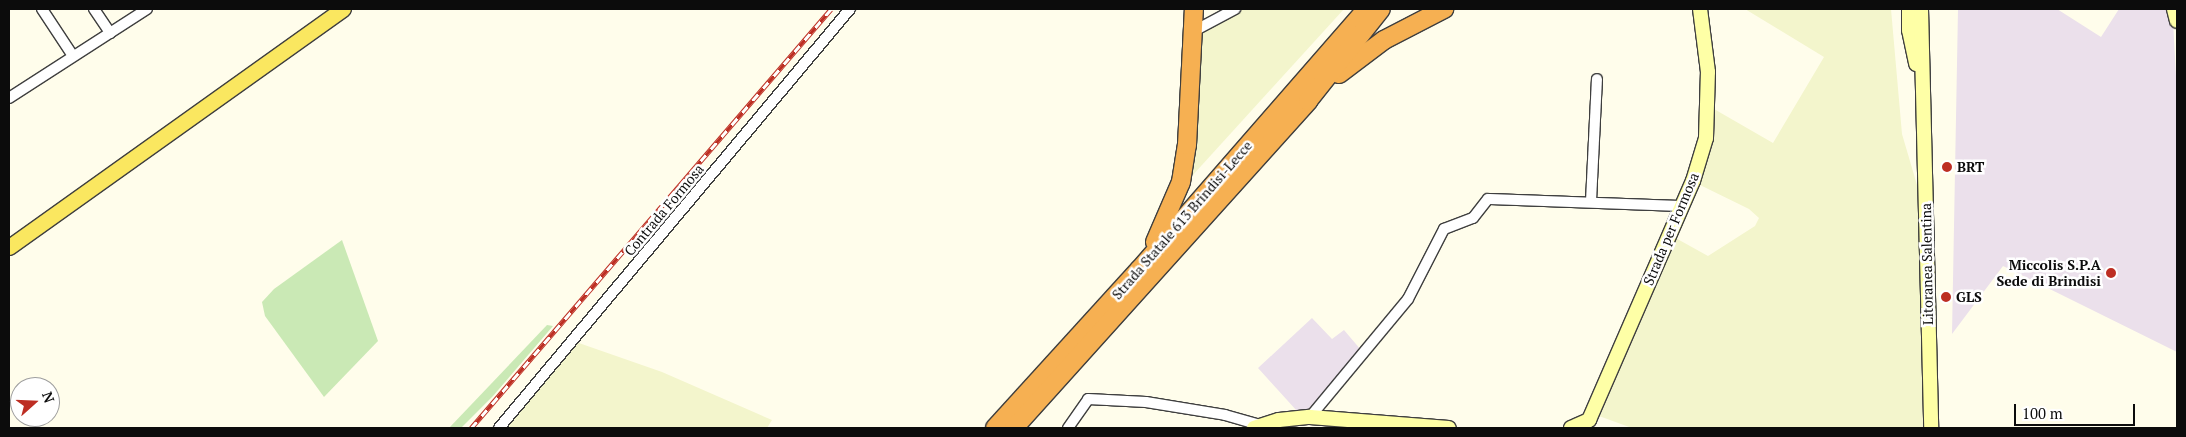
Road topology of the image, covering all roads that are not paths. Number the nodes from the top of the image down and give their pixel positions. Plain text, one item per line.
1 (42, 9) edge
2 (94, 9) edge
3 (147, 9) edge
4 (343, 9) edge
5 (850, 9) edge
6 (1194, 9) edge
7 (1235, 9) edge
8 (1367, 9) edge
9 (1381, 9) edge
10 (1444, 9) edge
11 (1700, 9) edge
12 (1909, 9) edge
13 (1921, 9) edge
14 (1928, 9) edge
15 (2174, 9) edge
16 (2177, 21) edge
17 (110, 32) junction
18 (1192, 32) junction
19 (73, 56) junction
20 (1597, 79) dead end
21 (9, 98) edge
22 (1924, 99) junction
23 (1308, 101) junction
24 (1591, 201) junction
25 (1682, 206) junction
26 (9, 247) edge
27 (1139, 270) junction
28 (1310, 417) junction
29 (1256, 427) edge
30 (499, 428) edge
31 (994, 428) edge
32 (1014, 428) edge
33 (1068, 428) edge
34 (1449, 428) edge
35 (1571, 428) edge
36 (1931, 428) edge

1 - 19 street
2 - 17 street
3 - 17 street
4 - 26 main road
5 - 30 street, Contrada Formosa
6 - 18 highway
7 - 18 street
8 - 27 highway, Strada Statale 613 Brindisi-Lecce
9 - 23 highway, Strada Statale 613 Brindisi-Lecce
10 - 23 highway
11 - 25 street, Strada per Formosa
12 - 22 street
13 - 22 street
14 - 22 street
15 - 16 street
17 - 19 street
18 - 27 highway
19 - 21 street
20 - 24 street
22 - 36 street, Litoranea Salentina
23 - 32 highway, Strada Statale 613 Brindisi-Lecce
24 - 25 street
24 - 28 street
25 - 35 street, Strada per Formosa
27 - 31 highway, Strada Statale 613 Brindisi-Lecce
28 - 29 street
28 - 34 street
29 - 33 street

